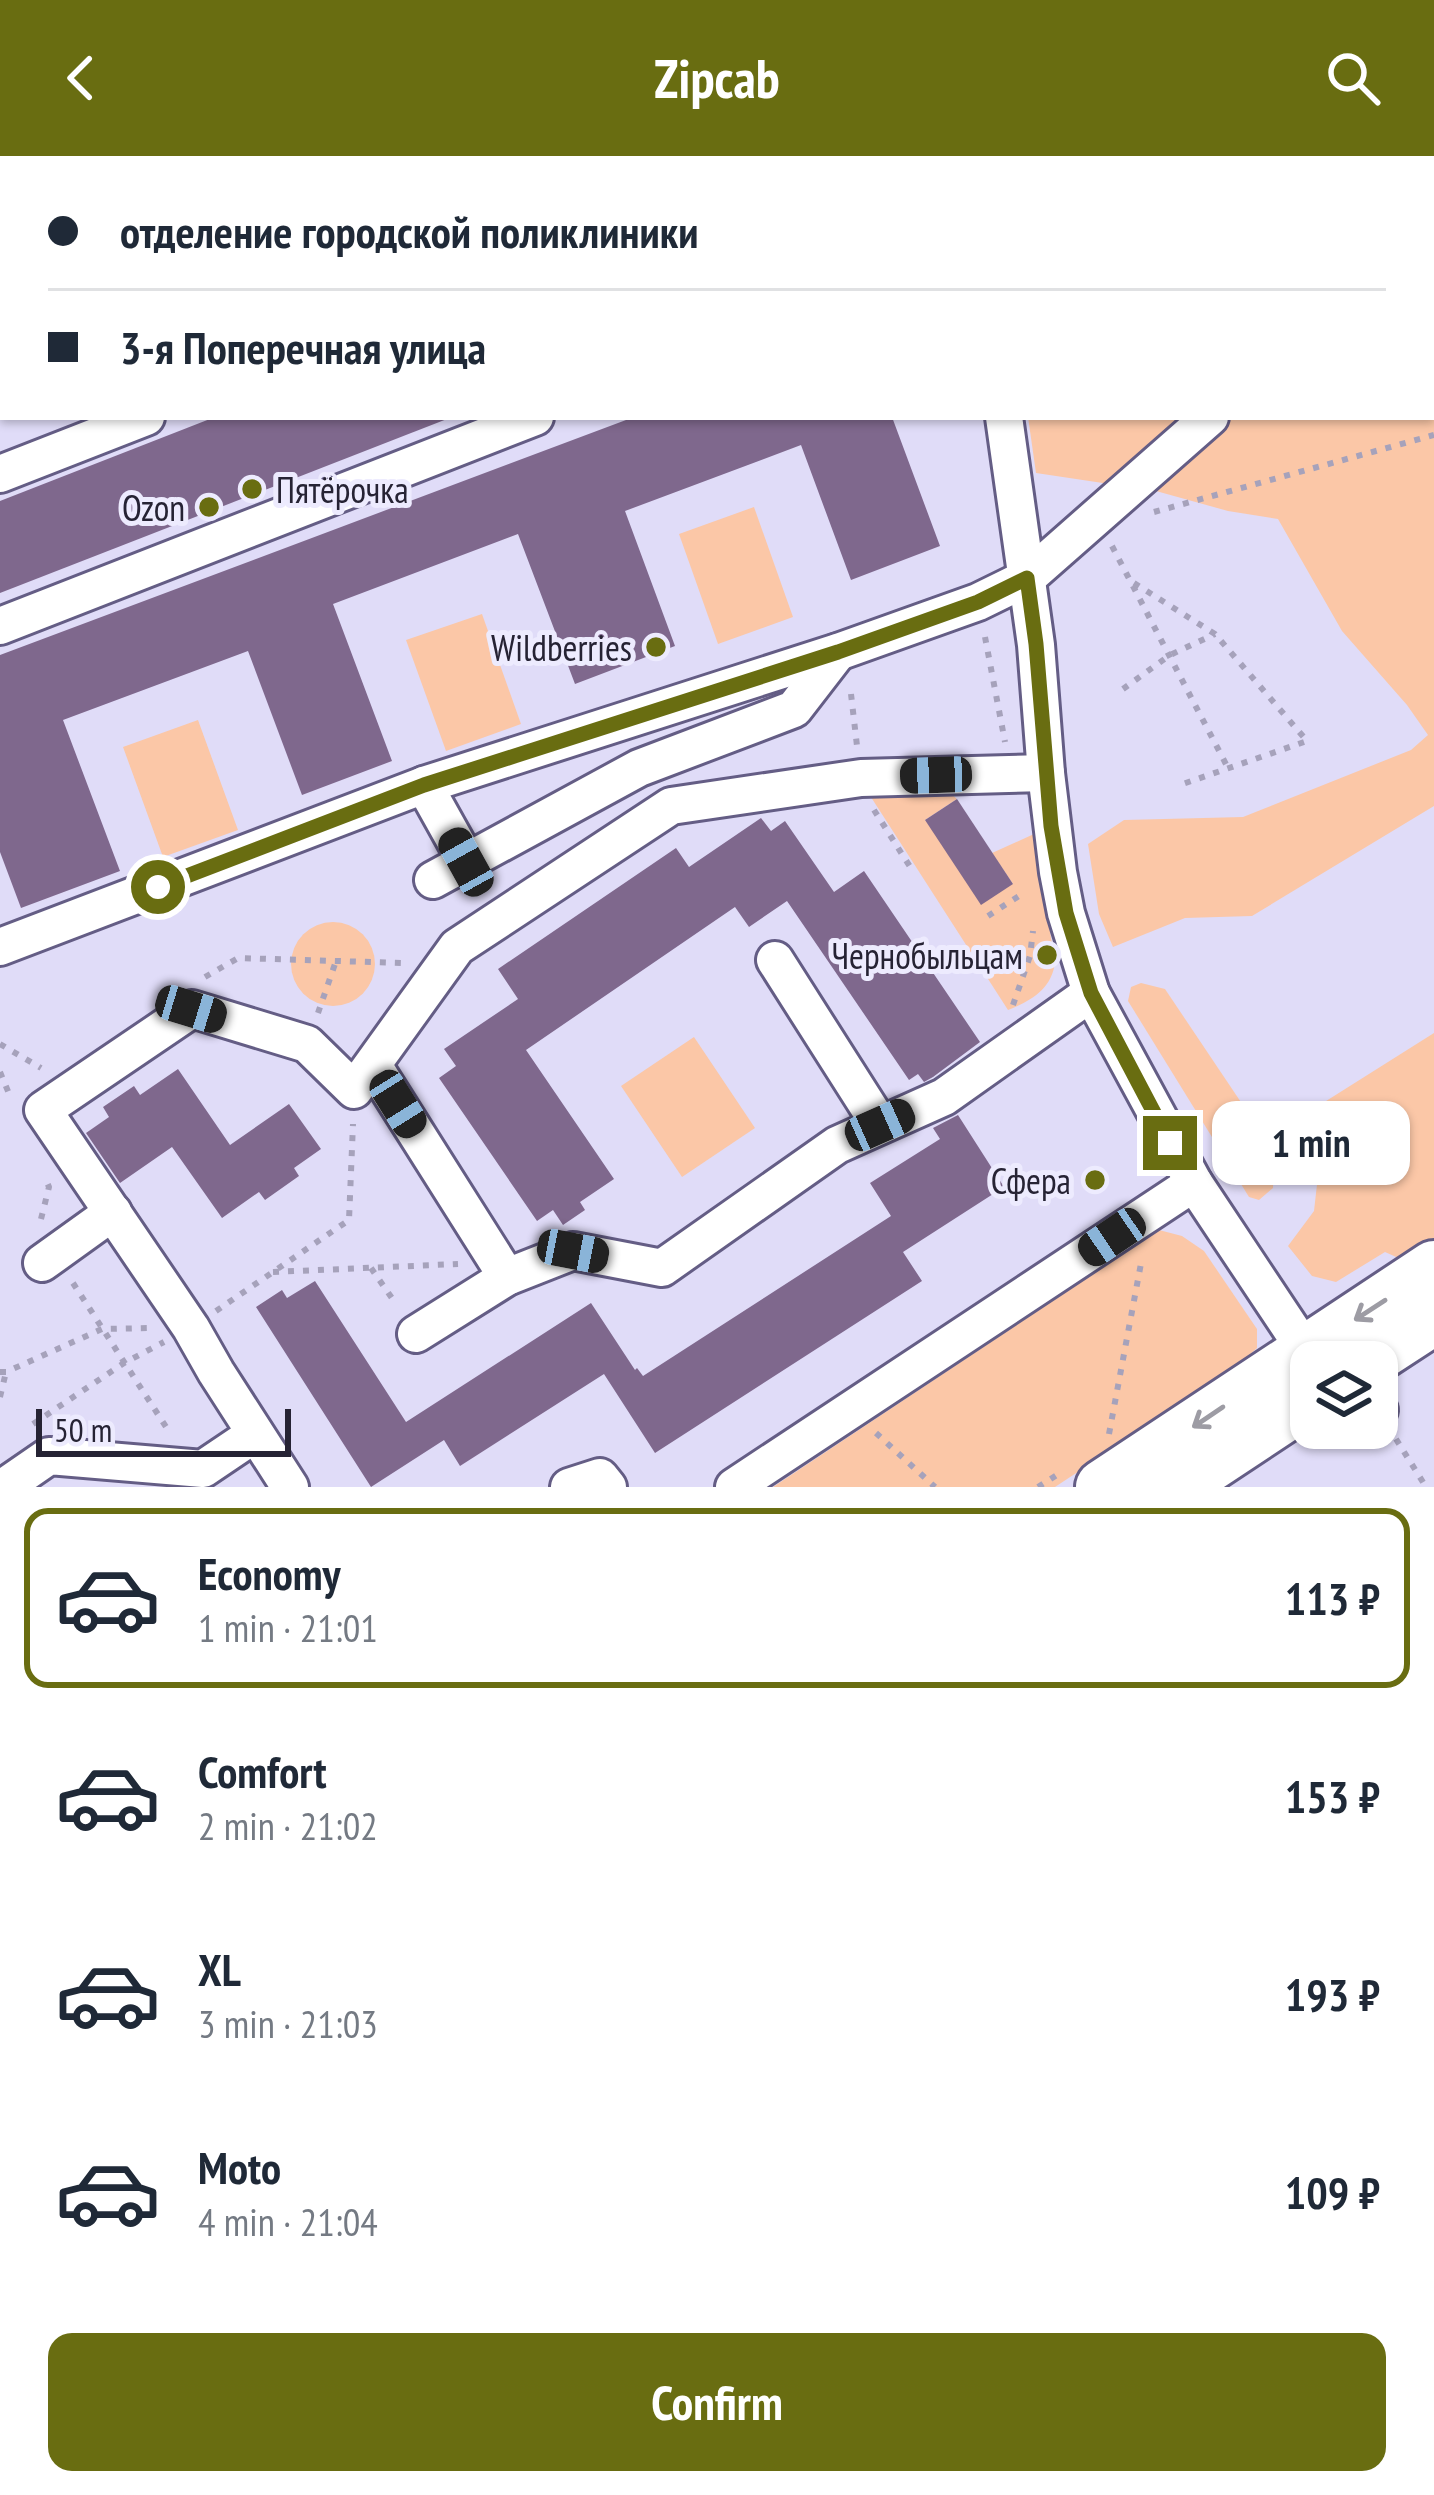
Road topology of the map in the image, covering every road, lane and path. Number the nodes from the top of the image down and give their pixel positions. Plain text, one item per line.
1 (138, 420) edge
2 (527, 420) edge
3 (1004, 420) edge
4 (1207, 420) edge
5 (1434, 434) edge
6 (0, 474) edge
7 (1096, 517) junction
8 (1027, 578) junction
9 (1130, 580) junction
10 (0, 626) edge
11 (1215, 634) junction
12 (842, 651) junction
13 (1170, 655) junction
14 (1124, 689) dead end
15 (1228, 768) junction
16 (1046, 773) junction
17 (861, 778) junction
18 (424, 785) junction
19 (1177, 785) dead end
20 (466, 862) junction
21 (1058, 872) junction
22 (914, 873) dead end
23 (433, 880) dead end
24 (988, 916) dead end
25 (0, 947) edge
26 (775, 960) dead end
27 (336, 961) junction
28 (445, 964) junction
29 (197, 982) dead end
30 (1091, 993) junction
31 (0, 1044) edge
32 (307, 1045) junction
33 (0, 1072) edge
34 (364, 1077) junction
35 (76, 1088) junction
36 (16, 1111) dead end
37 (880, 1125) junction
38 (41, 1168) dead end
39 (1194, 1183) junction
40 (1151, 1211) junction
41 (113, 1212) junction
42 (49, 1259) junction
43 (371, 1268) junction
44 (1434, 1268) edge
45 (502, 1270) junction
46 (273, 1272) junction
47 (1434, 1318) edge
48 (191, 1328) junction
49 (103, 1329) junction
50 (416, 1334) joint
51 (1292, 1341) edge
52 (1345, 1341) edge
53 (124, 1363) junction
54 (1398, 1364) edge
55 (3, 1372) edge
56 (1290, 1379) edge
57 (1290, 1387) edge
58 (0, 1397) edge
59 (255, 1433) junction
60 (18, 1434) dead end
61 (1398, 1437) edge
62 (900, 1455) dead end
63 (1094, 1464) edge
64 (192, 1466) junction
65 (4, 1487) edge
66 (290, 1487) edge
67 (569, 1487) edge
68 (608, 1487) edge
69 (734, 1487) edge
70 (935, 1487) edge
71 (1038, 1487) edge
72 (1175, 1487) edge
73 (1426, 1487) edge

1 - 6 street
2 - 10 street
3 - 8 street
4 - 7 street
5 - 7 path
7 - 8 street
7 - 9 path
8 - 12 street
8 - 16 street
9 - 11 path
9 - 13 path
11 - 13 path
11 - 15 path
12 - 17 path
12 - 18 street
12 - 20 street
13 - 14 path
13 - 15 path
15 - 19 path
16 - 17 street
16 - 21 street
17 - 22 path
17 - 28 street
18 - 20 street
18 - 25 street
20 - 23 street
21 - 24 path
21 - 30 street
26 - 37 street
27 - 28 path
27 - 29 path
27 - 32 path
28 - 34 street
30 - 37 street
30 - 39 street
31 - 35 path
32 - 34 street
32 - 35 street
33 - 36 path
34 - 45 street
34 - 46 path
35 - 41 street
37 - 45 street
38 - 42 path
39 - 40 street
39 - 51 street
40 - 63 path
40 - 69 street
41 - 42 street
41 - 48 street
42 - 49 path
43 - 45 path
43 - 46 path
43 - 50 path
44 -> 52 highway
45 - 50 street
46 - 48 path
47 - 54 highway
48 - 53 path
48 - 59 street
49 - 53 path
49 - 55 path
53 - 60 path
53 - 64 path
55 - 58 path
56 -> 63 highway
57 - 72 highway
59 - 64 street
59 - 66 street
61 - 73 path
62 - 70 path
63 - 71 path
64 - 65 street
67 - 68 street

